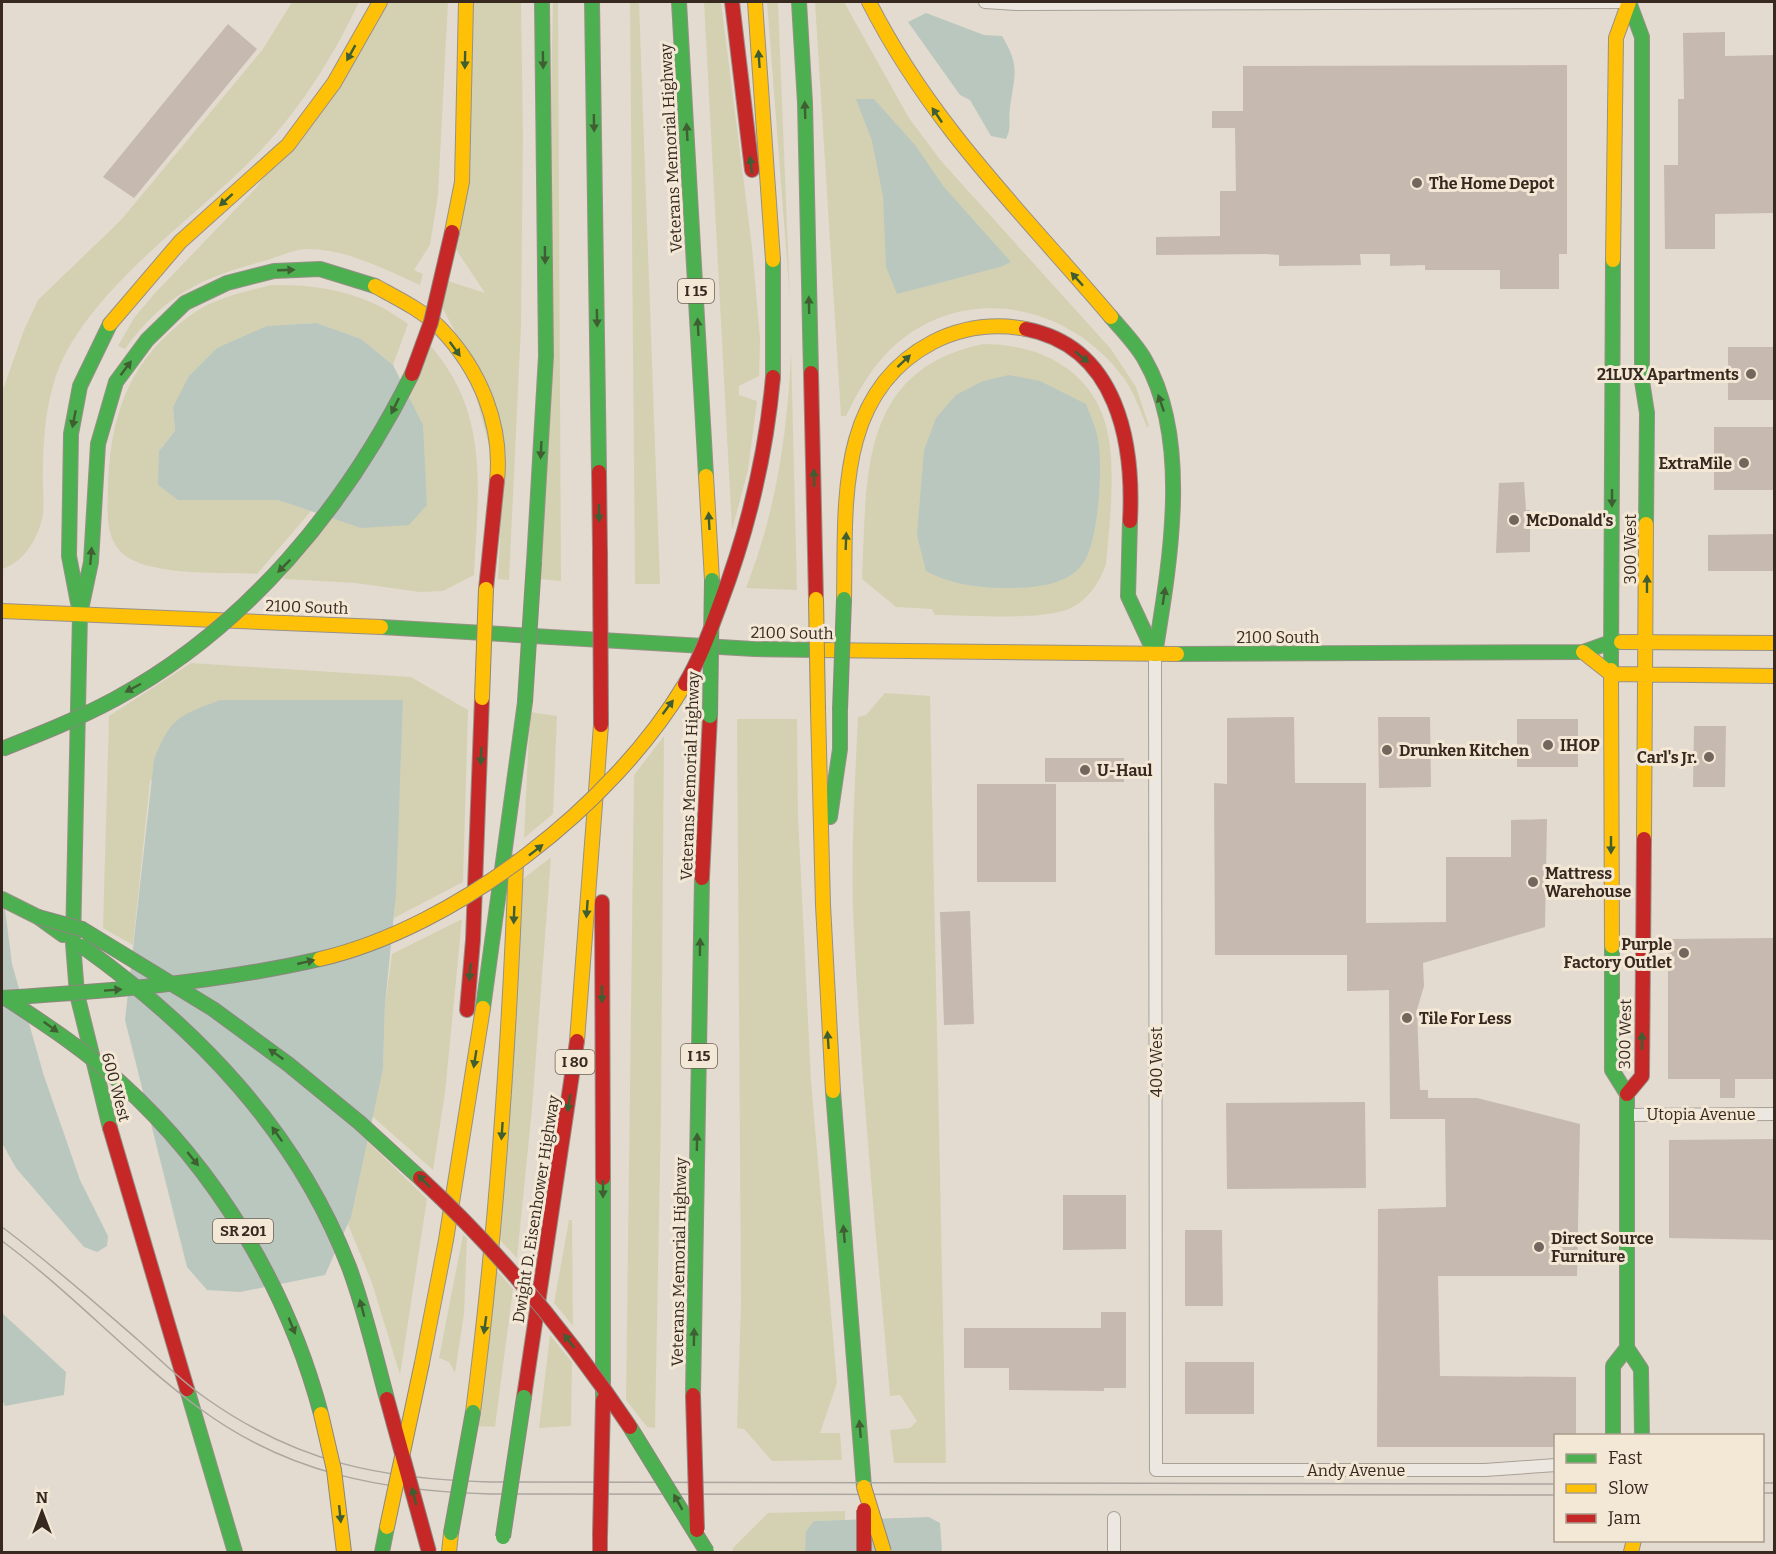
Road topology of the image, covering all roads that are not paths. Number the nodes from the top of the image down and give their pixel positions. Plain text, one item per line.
1 (380, 2) edge
2 (466, 2) edge
3 (542, 2) edge
4 (592, 2) edge
5 (679, 2) edge
6 (732, 2) edge
7 (755, 2) edge
8 (799, 2) edge
9 (868, 2) edge
10 (985, 2) edge
11 (1629, 2) edge
12 (774, 348) junction
13 (2, 611) edge
14 (80, 614) junction
15 (1611, 642) junction
16 (1645, 643) junction
17 (1774, 643) edge
18 (1583, 652) junction
19 (1155, 654) junction
20 (1611, 674) junction
21 (1644, 675) junction
22 (1774, 676) edge
23 (601, 725) junction
24 (2, 749) edge
25 (520, 752) junction
26 (820, 891) junction
27 (2, 899) edge
28 (39, 917) junction
29 (2, 997) edge
30 (1628, 1094) junction
31 (1774, 1114) edge
32 (1627, 1115) junction
33 (458, 1169) junction
34 (1627, 1348) junction
35 (1613, 1434) edge
36 (1642, 1434) edge
37 (1554, 1465) edge
38 (1156, 1470) joint
39 (864, 1487) junction
40 (1114, 1518) dead end
41 (697, 1546) edge
42 (235, 1552) edge
43 (344, 1552) edge
44 (381, 1552) edge
45 (429, 1552) edge
46 (449, 1552) edge
47 (500, 1552) edge
48 (600, 1552) edge
49 (707, 1552) edge
50 (864, 1552) edge
51 (875, 1552) edge
52 (884, 1552) edge
53 (1114, 1552) edge

1 -> 14 main road
2 -> 24 main road, bridge
3 -> 25 main road, bridge
4 -> 23 main road, bridge
41 -> 5 main road, Veterans Memorial Highway / I 15, bridge
12 -> 6 main road
12 -> 7 main road
26 -> 8 main road, bridge
19 -> 9 main road
10 - 11 street
11 -> 15 main road, 300 West
16 -> 11 main road, 300 West
29 -> 12 main road, bridge
13 - 14 main road, 2100 South
14 - 19 main road, 2100 South
14 -> 33 main road, bridge
14 - 42 main road, 600 West
15 - 16 main road, 2100 South
15 - 18 main road, 2100 South
15 - 20 main road, 300 West
16 - 17 main road, 2100 South
16 - 21 main road, 300 West
18 - 19 main road, 2100 South
18 - 20 main road
26 -> 19 main road, bridge
19 - 38 street, 400 West
20 - 21 main road
20 -> 30 main road, 300 West
21 - 22 main road
30 -> 21 main road, 300 West
23 -> 47 main road, Dwight D. Eisenhower Highway / I 80, bridge
23 -> 48 main road, bridge
25 -> 33 main road
25 -> 46 main road, bridge
39 -> 26 main road
27 - 28 main road
45 -> 28 main road, bridge
49 -> 28 main road, bridge
29 -> 43 main road, SR 201, bridge
30 - 32 main road, 300 West
31 - 32 street, Utopia Avenue
32 - 34 main road, 300 West
33 - 44 main road, bridge
34 - 35 main road, 300 West
34 - 36 main road, 300 West
37 - 38 street, Andy Avenue
39 - 50 main road, bridge
39 - 51 main road, bridge
39 - 52 main road, bridge
40 - 53 street

